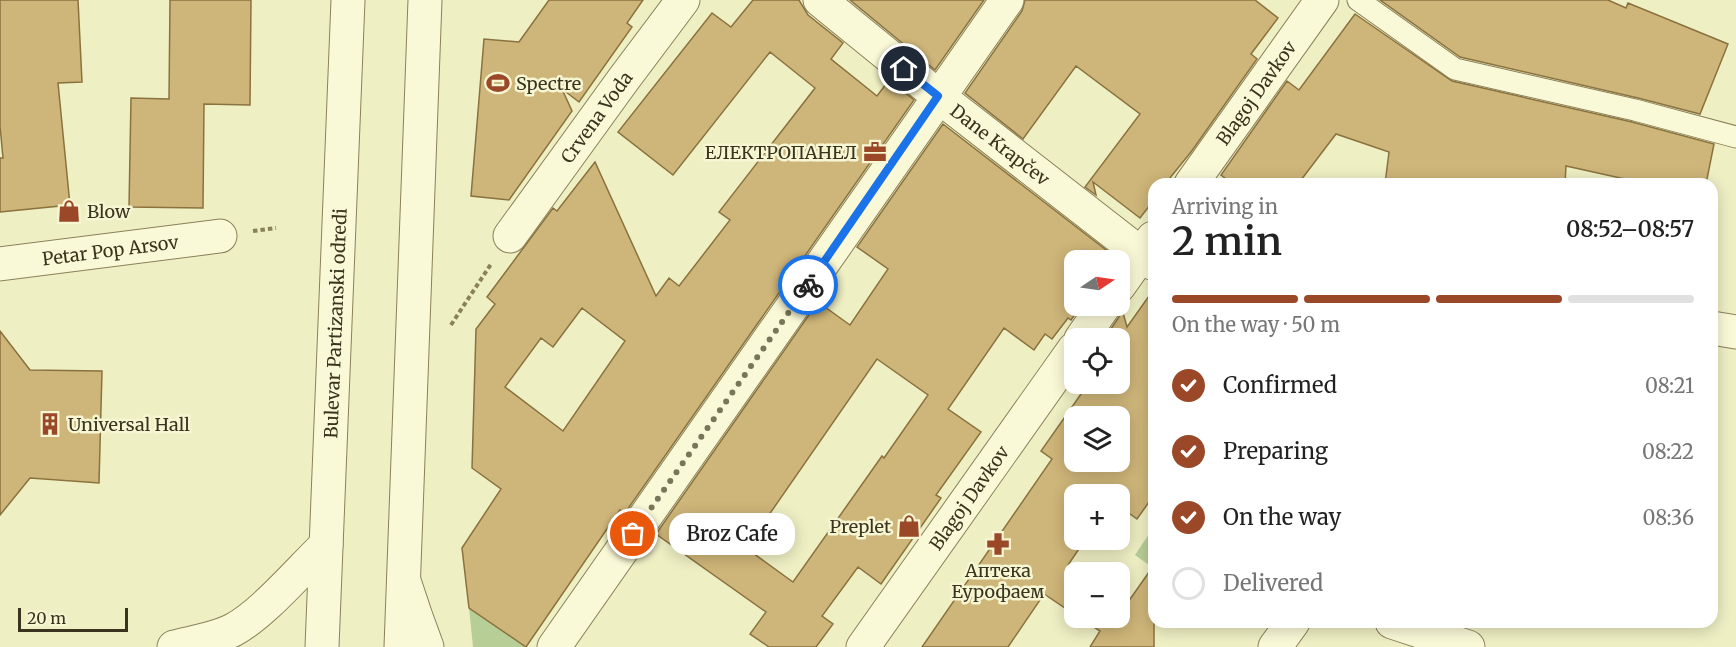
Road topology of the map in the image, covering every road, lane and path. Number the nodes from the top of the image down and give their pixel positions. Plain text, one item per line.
1 (348, 0) edge
2 (425, 0) edge
3 (683, 0) edge
4 (820, 0) edge
5 (1007, 0) edge
6 (1322, 0) edge
7 (1358, 0) edge
8 (938, 96) junction
9 (1736, 137) edge
10 (1195, 178) edge
11 (220, 236) dead end
12 (510, 236) joint
13 (1148, 251) edge
14 (1148, 253) edge
15 (0, 264) edge
16 (1130, 273) edge
17 (451, 325) dead end
18 (1718, 329) edge
19 (1736, 332) edge
20 (1064, 363) edge
21 (326, 545) junction
22 (404, 578) junction
23 (1289, 628) edge
24 (1410, 628) edge
25 (188, 643) edge
26 (242, 647) edge
27 (322, 647) edge
28 (401, 647) edge
29 (428, 647) edge
30 (554, 647) edge
31 (863, 647) edge
32 (1275, 647) edge
33 (1468, 647) edge

1 - 21 street, Bulevar Partizanski odredi
2 - 22 street
3 - 12 street, Crvena Voda
4 - 8 street, Dane Krapčev
5 - 8 street
6 - 10 street, Blagoj Davkov
7 - 9 lane
8 - 13 street, Dane Krapčev
8 - 30 street
11 - 15 street, Petar Pop Arsov
12 - 17 path
14 - 16 street
18 - 19 street
20 - 31 street, Blagoj Davkov
21 - 25 street
21 - 27 street, Bulevar Partizanski odredi
22 - 28 street
22 - 29 street
23 - 32 street
24 - 33 street
25 - 26 street

